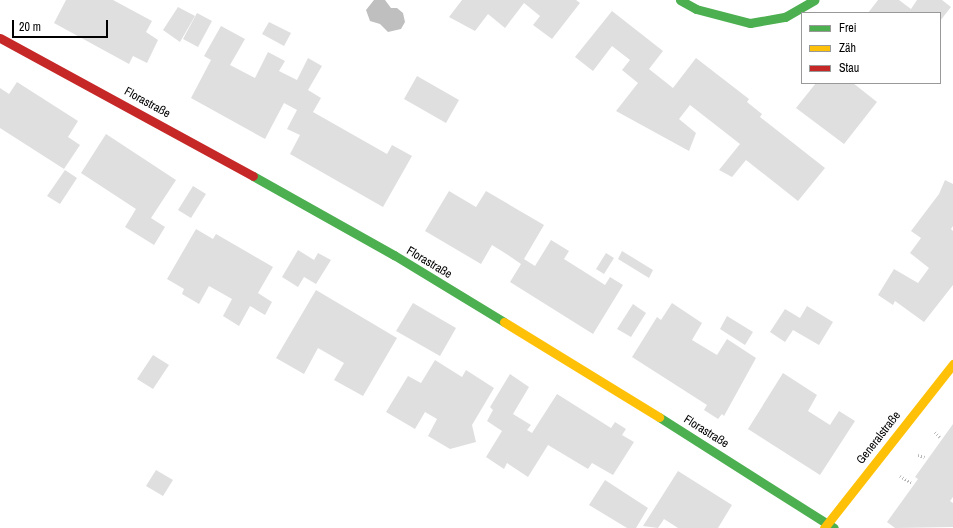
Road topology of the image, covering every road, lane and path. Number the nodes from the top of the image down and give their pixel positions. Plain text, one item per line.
1 (680, 0) edge
2 (815, 0) edge
3 (0, 38) edge
4 (953, 364) edge
5 (828, 527) edge

1 - 2 street
3 - 5 street, Florastraße
4 - 5 street, Generalstraße

